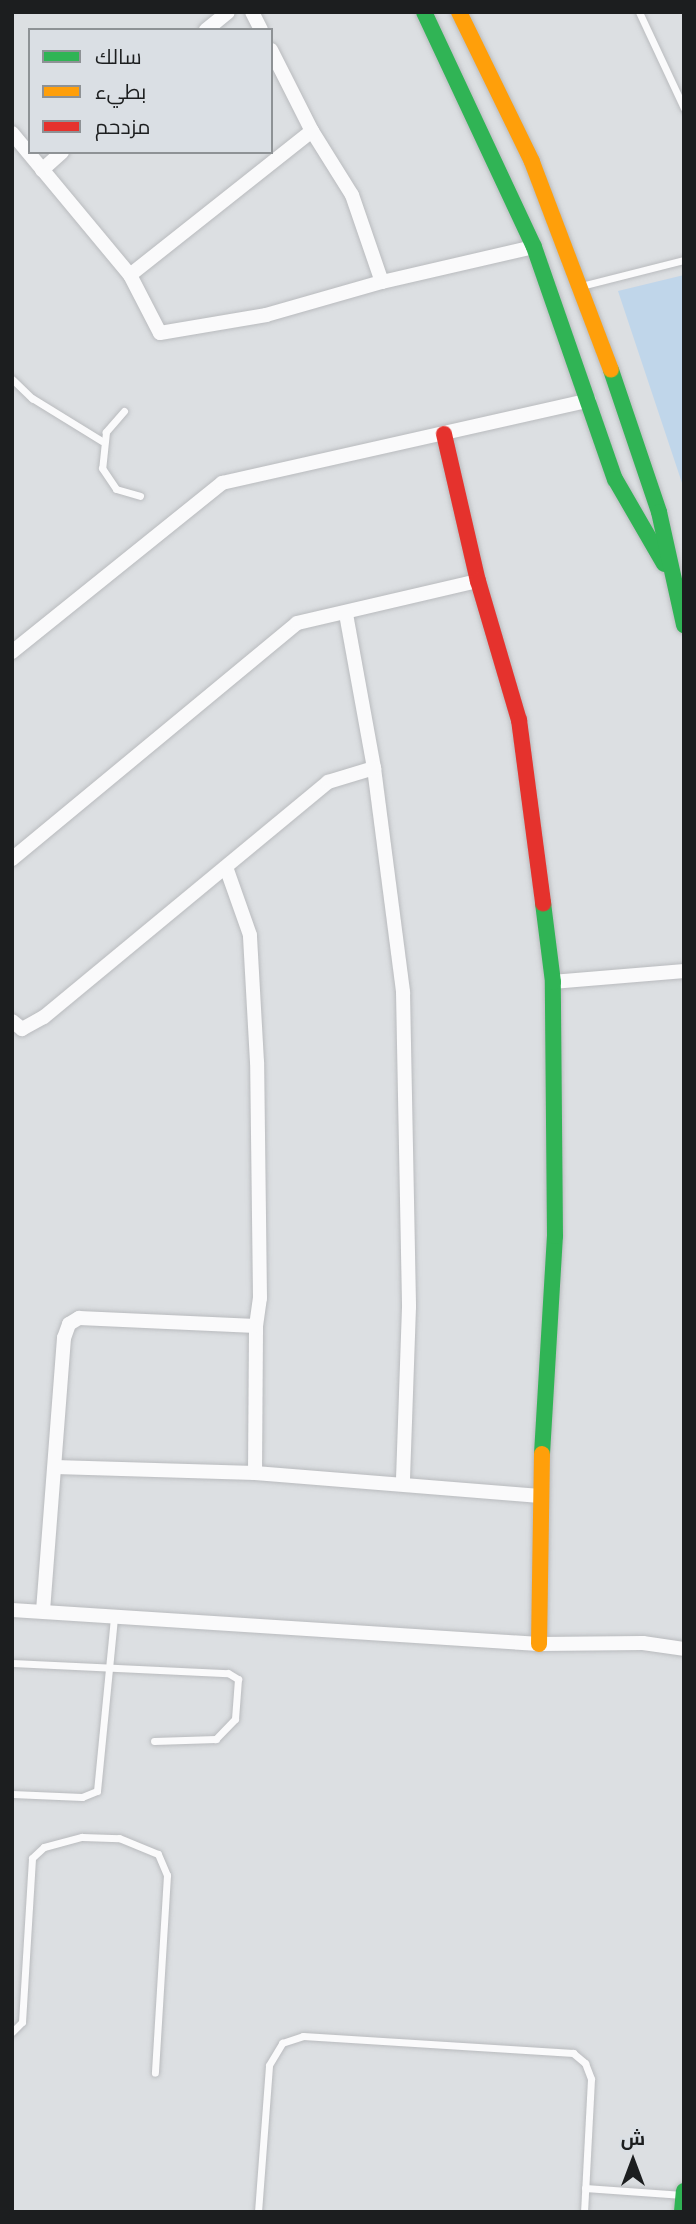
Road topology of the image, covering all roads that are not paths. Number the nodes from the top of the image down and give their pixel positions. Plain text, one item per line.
1 (228, 12) edge
2 (252, 12) edge
3 (424, 12) edge
4 (459, 12) edge
5 (639, 12) edge
6 (208, 28) edge
7 (260, 28) edge
8 (273, 54) edge
9 (684, 108) edge
10 (312, 131) junction
11 (12, 133) edge
12 (28, 153) edge
13 (29, 154) edge
14 (60, 154) edge
15 (42, 170) junction
16 (534, 247) junction
17 (684, 260) edge
18 (130, 275) junction
19 (382, 282) junction
20 (581, 286) junction
21 (12, 379) edge
22 (589, 400) junction
23 (124, 411) dead end
24 (444, 434) junction
25 (102, 441) junction
26 (140, 496) dead end
27 (478, 580) junction
28 (677, 594) junction
29 (346, 614) junction
30 (684, 625) edge
31 (12, 652) edge
32 (374, 768) junction
33 (12, 859) edge
34 (227, 870) junction
35 (684, 971) edge
36 (553, 982) junction
37 (12, 1021) edge
38 (256, 1326) junction
39 (55, 1467) junction
40 (255, 1474) junction
41 (403, 1482) junction
42 (540, 1496) junction
43 (12, 1610) edge
44 (43, 1611) junction
45 (114, 1616) junction
46 (539, 1644) junction
47 (684, 1649) edge
48 (12, 1663) edge
49 (111, 1669) junction
50 (154, 1741) dead end
51 (12, 1794) edge
52 (12, 2032) edge
53 (155, 2073) dead end
54 (585, 2188) junction
55 (684, 2193) edge
56 (258, 2212) edge
57 (584, 2212) edge
58 (682, 2212) edge

1 - 6 street
2 - 7 street
3 - 16 street
4 - 20 street
5 - 9 lane
8 - 10 street
10 - 18 street
10 - 19 street
11 - 12 street
13 - 15 street
14 - 15 street
15 - 18 street
16 - 19 street
16 - 22 street
17 - 20 lane
18 - 19 street
20 - 28 street
21 - 25 lane
22 - 24 street
22 - 28 street
23 - 25 lane
24 - 27 street
24 - 31 street
25 - 26 lane
27 - 29 street
27 - 36 street
28 - 30 street
29 - 32 street
29 - 33 street
32 - 34 street
32 - 41 street
34 - 37 street
34 - 38 street
35 - 36 street
36 - 42 street
38 - 39 street
38 - 40 street
39 - 40 street
39 - 44 street
40 - 41 street
41 - 42 street
42 - 46 street
43 - 44 street
44 - 45 street
45 - 46 street
45 - 49 lane
46 - 47 street
48 - 49 lane
49 - 50 lane
49 - 51 lane
52 - 53 lane
54 - 55 lane
54 - 56 lane
54 - 57 lane
55 - 58 street

